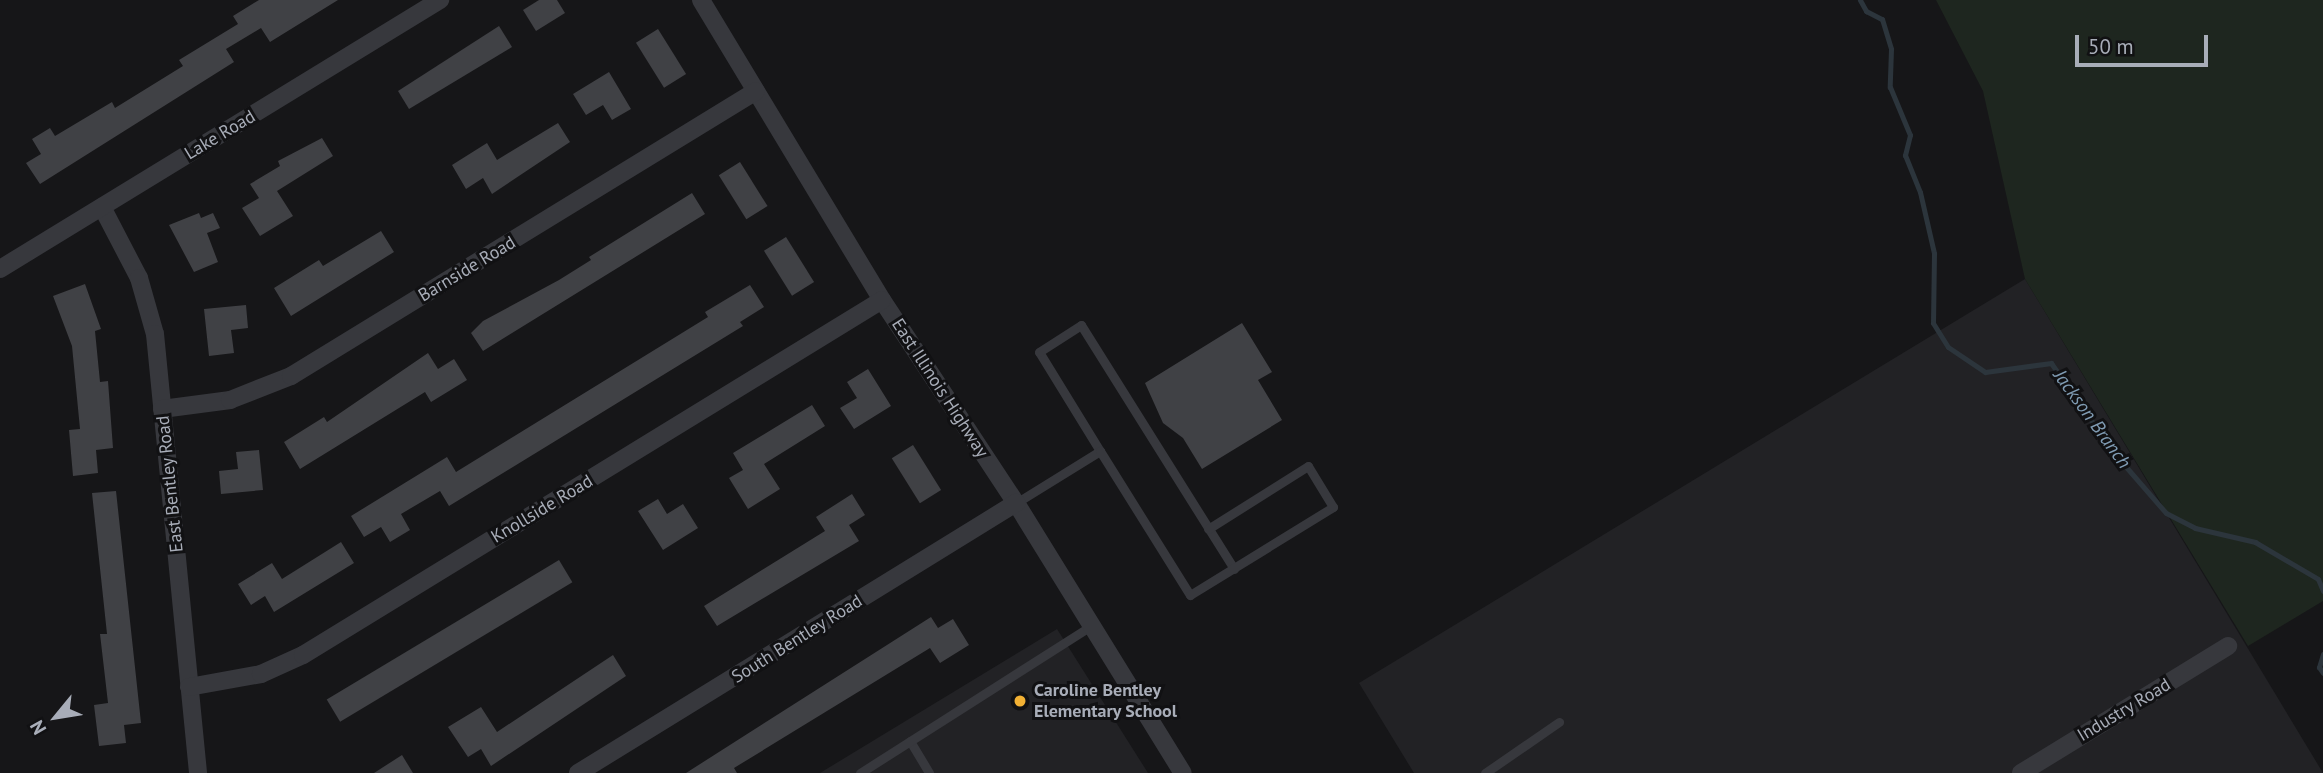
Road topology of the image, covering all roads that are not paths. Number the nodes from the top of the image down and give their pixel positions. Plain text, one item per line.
1 (440, 0) edge
2 (701, 0) edge
3 (756, 91) junction
4 (102, 206) junction
5 (0, 269) edge
6 (882, 300) junction
7 (162, 409) junction
8 (1100, 451) junction
9 (1016, 503) junction
10 (1208, 529) junction
11 (1234, 569) junction
12 (1092, 625) junction
13 (2228, 646) dead end
14 (189, 687) junction
15 (1559, 722) dead end
16 (910, 741) junction
17 (875, 769) edge
18 (198, 773) edge
19 (578, 773) edge
20 (860, 773) edge
21 (929, 773) edge
22 (1183, 773) edge
23 (1485, 773) edge
24 (2021, 773) edge

1 - 4 street, Lake Road
2 - 3 street, East Illinois Highway
3 - 6 street, East Illinois Highway
3 - 7 street, Barnside Road
4 - 5 street, Lake Road
4 - 7 street, East Bentley Road
6 - 9 street, East Illinois Highway
6 - 14 street, Knollside Road
7 - 14 street, East Bentley Road
8 - 9 lane
8 - 10 lane
8 - 11 lane
9 - 12 street, East Illinois Highway
9 - 19 street, South Bentley Road
10 - 11 lane
10 - 11 lane
12 - 16 lane
12 - 22 street, East Illinois Highway
13 - 24 street, Industry Road
14 - 18 street, East Bentley Road
15 - 23 lane
16 - 17 lane
16 - 21 lane
17 - 20 lane

